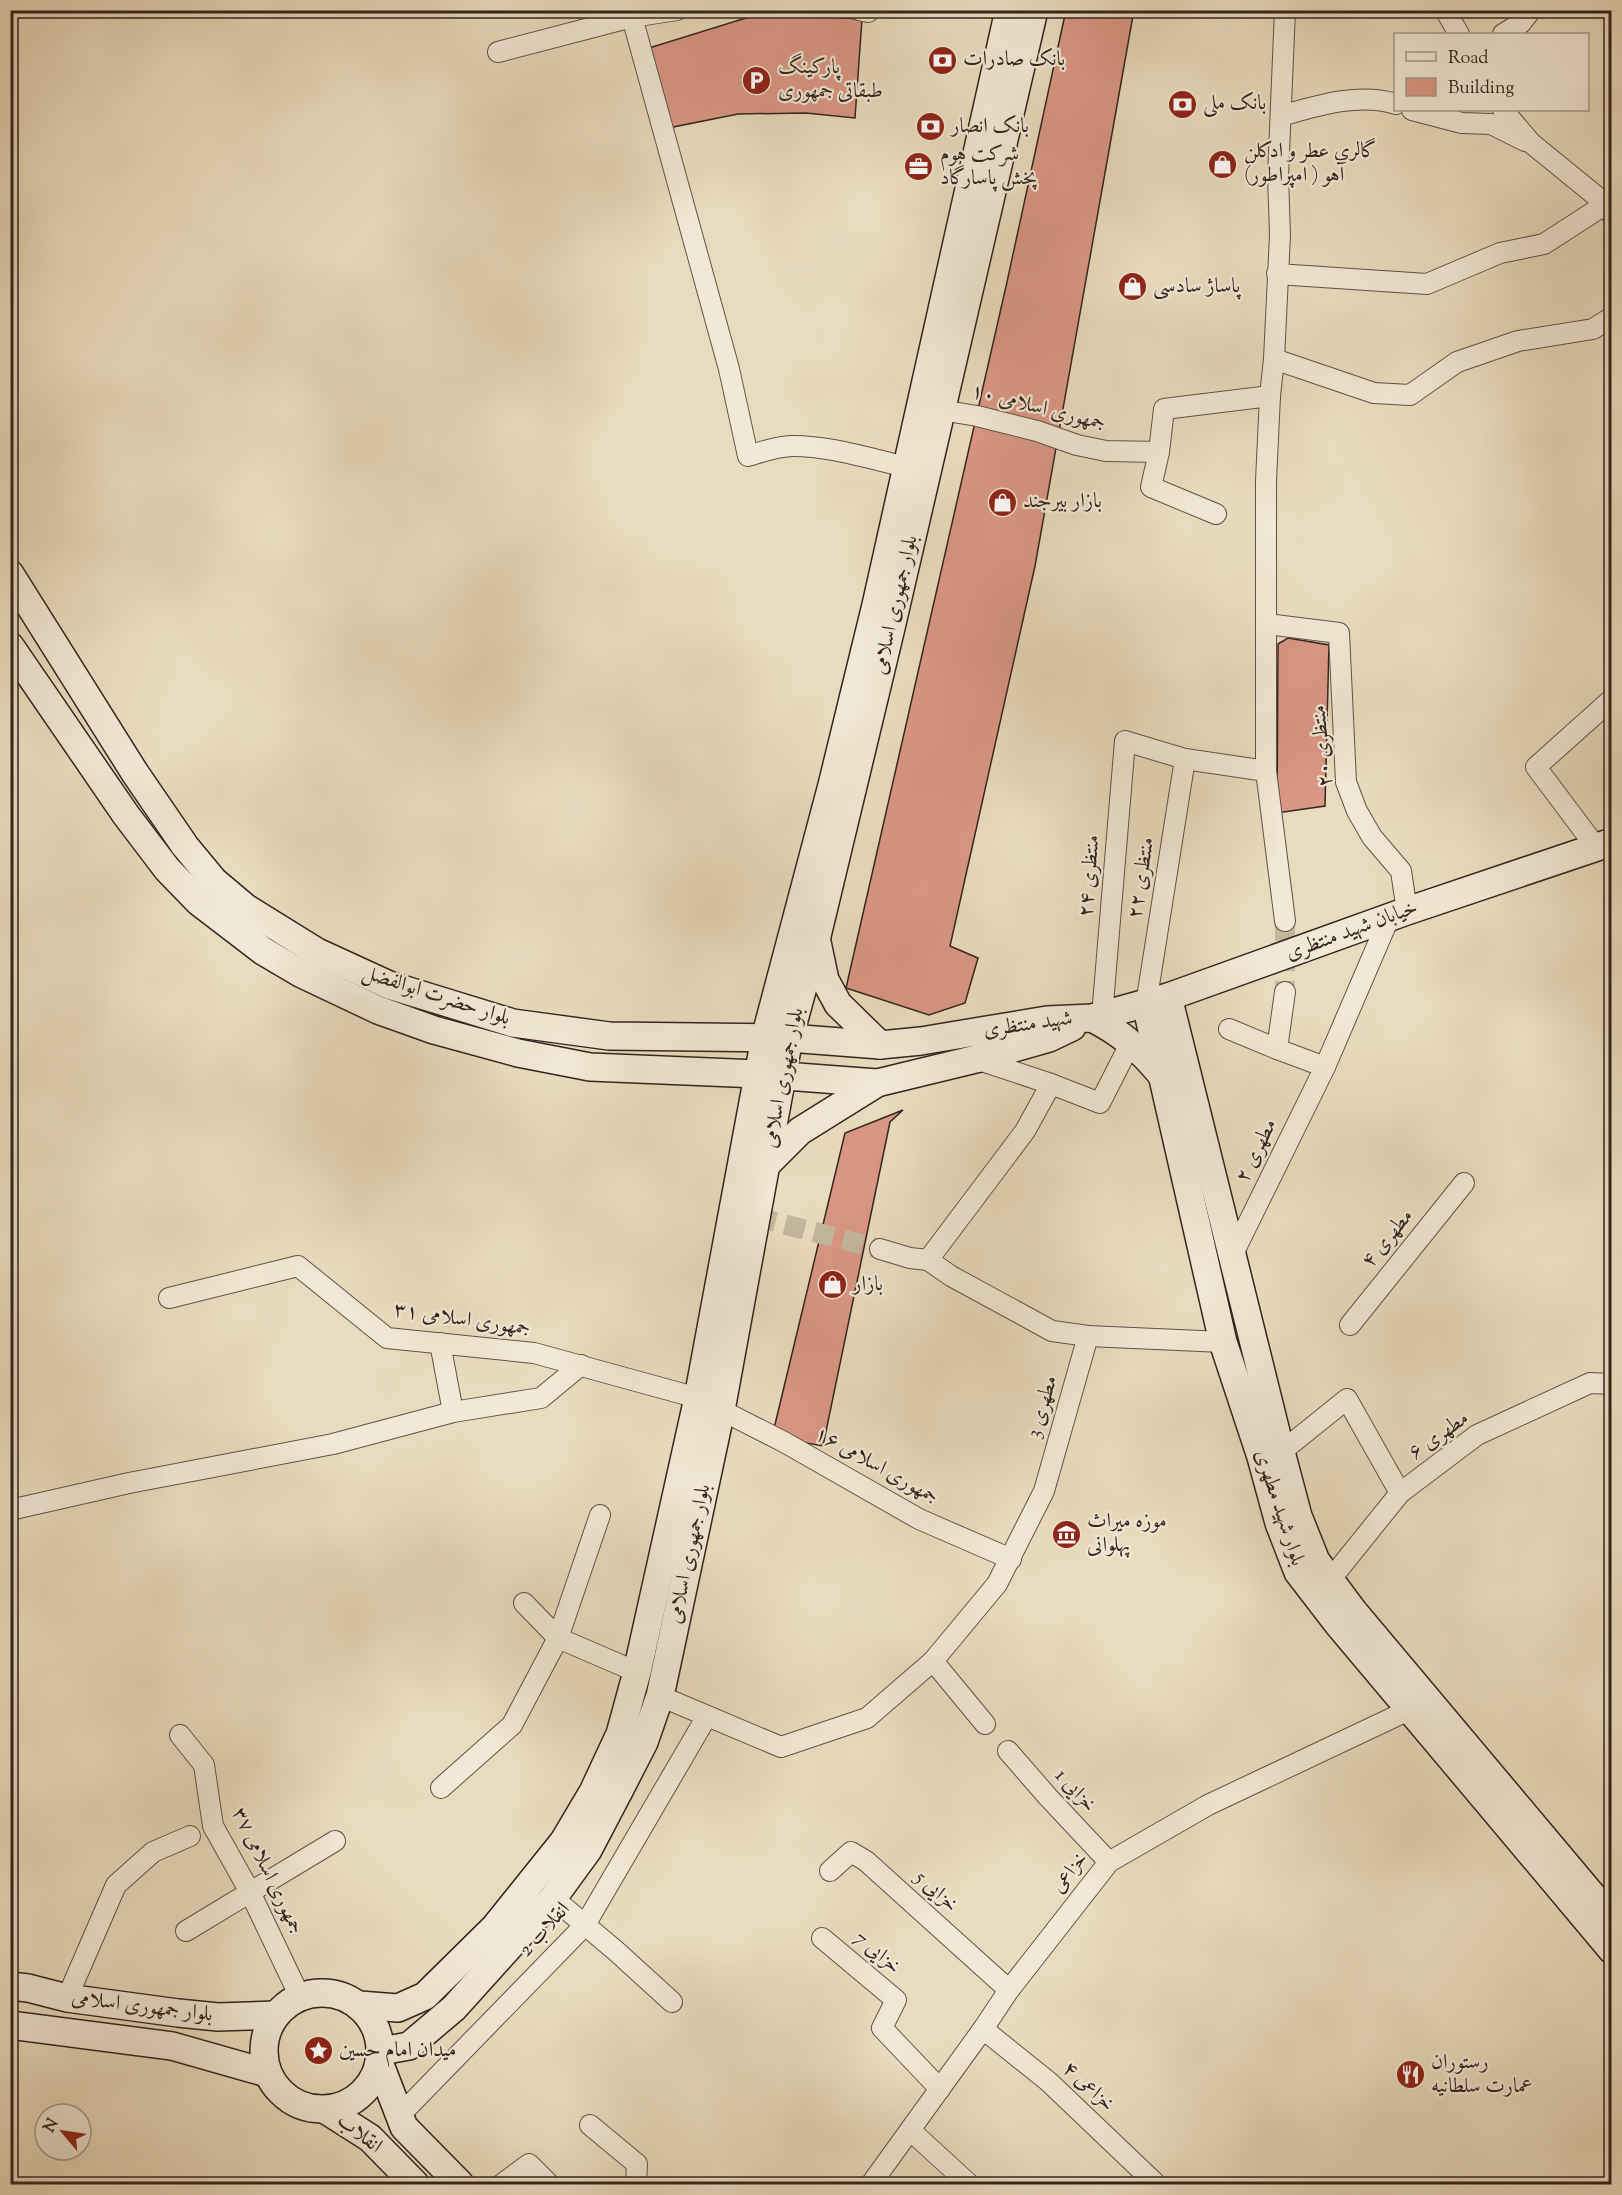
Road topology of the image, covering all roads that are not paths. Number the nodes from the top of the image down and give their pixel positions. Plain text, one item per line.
1 (677, 10) edge
2 (1009, 10) edge
3 (1034, 10) edge
4 (1285, 10) edge
5 (1445, 10) edge
6 (1531, 10) edge
7 (632, 17) junction
8 (1458, 33) edge
9 (1505, 33) edge
10 (498, 52) dead end
11 (1394, 104) edge
12 (1416, 111) edge
13 (1504, 111) edge
14 (1281, 116) junction
15 (1531, 143) junction
16 (1610, 206) edge
17 (1277, 274) junction
18 (1611, 317) edge
19 (1274, 359) junction
20 (1269, 396) junction
21 (941, 410) junction
22 (1160, 452) junction
23 (907, 467) junction
24 (1216, 514) dead end
25 (10, 574) edge
26 (1267, 624) junction
27 (12, 648) edge
28 (1611, 699) edge
29 (1185, 759) junction
30 (1266, 771) junction
31 (1604, 845) edge
32 (1398, 914) junction
33 (1285, 921) tunnel mouth
34 (816, 940) junction
35 (1285, 992) tunnel mouth
36 (1157, 1000) junction
37 (1097, 1017) junction
38 (1229, 1029) dead end
39 (777, 1038) junction
40 (1131, 1042) junction
41 (880, 1045) junction
42 (1278, 1049) junction
43 (976, 1059) junction
44 (1325, 1067) junction
45 (770, 1075) junction
46 (1164, 1079) junction
47 (876, 1083) junction
48 (1051, 1084) junction
49 (767, 1164) junction
50 (1464, 1183) dead end
51 (880, 1249) tunnel mouth
52 (1232, 1256) junction
53 (928, 1260) junction
54 (169, 1298) dead end
55 (1350, 1325) dead end
56 (1088, 1336) junction
57 (1223, 1342) junction
58 (440, 1343) junction
59 (581, 1365) junction
60 (1611, 1384) edge
61 (709, 1404) junction
62 (453, 1412) junction
63 (1281, 1452) junction
64 (1400, 1493) junction
65 (10, 1510) edge
66 (600, 1515) dead end
67 (1011, 1559) junction
68 (1330, 1580) junction
69 (524, 1603) dead end
70 (558, 1638) junction
71 (933, 1661) junction
72 (637, 1672) junction
73 (660, 1696) junction
74 (1409, 1710) junction
75 (707, 1716) junction
76 (985, 1724) dead end
77 (180, 1736) dead end
78 (1008, 1751) dead end
79 (441, 1788) dead end
80 (190, 1836) dead end
81 (334, 1841) dead end
82 (1109, 1862) junction
83 (830, 1872) dead end
84 (250, 1892) junction
85 (553, 1898) junction
86 (1611, 1919) edge
87 (585, 1925) junction
88 (186, 1931) dead end
89 (822, 1938) dead end
90 (1611, 1950) edge
91 (10, 1986) edge
92 (1009, 1990) junction
93 (300, 1997) junction
94 (67, 1998) junction
95 (672, 2002) dead end
96 (359, 2006) junction
97 (276, 2015) junction
98 (10, 2025) edge
99 (983, 2029) junction
100 (380, 2057) junction
101 (267, 2073) junction
102 (940, 2089) junction
103 (326, 2110) junction
104 (399, 2116) junction
105 (590, 2125) dead end
106 (910, 2130) junction
107 (415, 2184) edge
108 (460, 2184) edge
109 (502, 2184) edge
110 (549, 2184) edge
111 (636, 2184) edge
112 (871, 2184) edge
113 (969, 2184) edge
114 (1156, 2184) edge

1 - 7 street
2 - 23 main road, بلوار جمهوری اسلامی
3 - 21 main road, بلوار جمهوری اسلامی
4 - 14 street
5 - 8 street
6 - 9 street
7 - 10 street
7 - 23 street
11 - 14 street
12 - 15 street
13 - 15 street
14 - 17 street
15 - 16 street
16 - 17 street
17 - 19 street
18 - 19 street
19 - 20 street
20 - 22 street
20 - 26 street
21 - 22 street, جمهوری اسلامی ۱۰
21 - 34 main road, بلوار جمهوری اسلامی
22 - 24 street
23 - 39 main road, بلوار جمهوری اسلامی
25 - 39 main road, بلوار حضرت ابوالفضل
26 - 30 street
26 - 32 street, منتظری ۲۰
27 - 45 main road, بلوار حضرت ابوالفضل
28 - 31 street
29 - 30 street
29 - 36 street, منتظری ۲۲
29 - 37 street, منتظری ۲۴
30 - 33 street
31 - 32 main road, خیابان شهید منتظری
32 - 36 main road, خیابان شهید منتظری
32 - 44 street, مطهری ۲
34 - 39 main road, بلوار جمهوری اسلامی
34 - 41 main road
35 - 42 street
36 - 37 main road, خیابان شهید منتظری
36 - 46 main road, بلوار شهید مطهری
36 - 52 main road, بلوار شهید مطهری
37 - 40 main road
37 - 41 main road, شهید منتظری
37 - 43 main road, شهید منتظری
38 - 42 street
39 - 41 main road, شهید منتظری
39 - 45 main road, بلوار جمهوری اسلامی
40 - 46 main road
40 - 48 street
42 - 44 street
43 - 47 main road, شهید منتظری
43 - 48 street
44 - 52 street, مطهری ۲
45 - 47 main road, شهید منتظری
45 - 49 main road, بلوار جمهوری اسلامی
45 - 61 main road, بلوار جمهوری اسلامی
46 - 57 main road, بلوار شهید مطهری
47 - 49 main road
48 - 53 street
49 - 61 main road, بلوار جمهوری اسلامی
50 - 55 street, مطهری ۴
51 - 53 street
52 - 63 main road, بلوار شهید مطهری
53 - 56 street
54 - 58 street, جمهوری اسلامی ۳۱
56 - 57 street
56 - 67 street, مطهری 3
57 - 74 main road, بلوار شهید مطهری
58 - 59 street, جمهوری اسلامی ۳۱
58 - 62 street
59 - 61 street, جمهوری اسلامی ۳۱
59 - 62 street
60 - 64 street, مطهری ۶
61 - 67 street, جمهوری اسلامی ۱۶
61 - 72 main road, بلوار جمهوری اسلامی
61 - 73 main road, بلوار جمهوری اسلامی
62 - 65 street
63 - 64 street
63 - 68 main road, بلوار شهید مطهری
64 - 68 street, مطهری ۶
66 - 70 street
67 - 71 street, مطهری 3
68 - 86 main road, بلوار شهید مطهری
69 - 70 street
70 - 72 street
70 - 79 street
71 - 75 street, مطهری 3
71 - 76 street
72 - 96 main road, بلوار جمهوری اسلامی
73 - 75 street, مطهری 3
73 - 85 main road, بلوار جمهوری اسلامی
74 - 82 street, خزاعی
74 - 90 main road, بلوار شهید مطهری
75 - 87 street, انقلاب 2
77 - 84 street, جمهوری اسلامی ۳۷
78 - 82 street, خزایی 1
80 - 94 street
81 - 84 street
82 - 92 street, خزاعی
83 - 92 street, خزایی 5
84 - 88 street
84 - 93 street, جمهوری اسلامی ۳۷
85 - 87 street
85 - 100 main road, بلوار جمهوری اسلامی
87 - 95 street
87 - 104 street, انقلاب 2
89 - 102 street, خزایی 7
91 - 94 main road, بلوار جمهوری اسلامی
92 - 99 street, خزاعی
93 - 96 main road
93 - 97 main road
94 - 97 main road, بلوار جمهوری اسلامی
96 - 100 main road
97 - 101 main road
98 - 101 main road, بلوار جمهوری اسلامی
99 - 102 street, خزاعی
99 - 114 street, خزاعی ۴
100 - 103 main road
100 - 104 main road, انقلاب
101 - 103 main road
102 - 106 street, خزاعی
103 - 107 main road, انقلاب
104 - 108 main road, انقلاب
105 - 111 street
106 - 112 street, خزاعی
106 - 113 street
109 - 110 street

